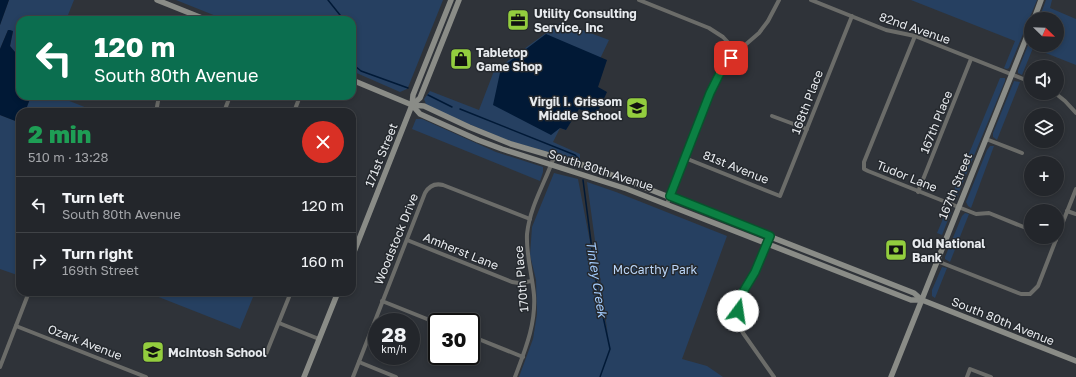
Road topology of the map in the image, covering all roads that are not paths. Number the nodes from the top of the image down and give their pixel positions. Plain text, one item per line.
1 (157, 0) edge
2 (451, 0) edge
3 (459, 0) edge
4 (639, 0) edge
5 (779, 0) edge
6 (811, 0) edge
7 (1041, 0) edge
8 (1037, 12) edge
9 (192, 14) joint
10 (197, 16) edge
11 (852, 16) junction
12 (915, 36) junction
13 (1024, 44) edge
14 (737, 52) junction
15 (971, 59) junction
16 (1012, 75) junction
17 (1024, 79) edge
18 (356, 82) edge
19 (1064, 99) edge
20 (412, 105) junction
21 (1076, 113) edge
22 (772, 116) dead end
23 (807, 129) junction
24 (986, 139) junction
25 (1022, 153) dead end
26 (554, 156) junction
27 (684, 158) junction
28 (551, 165) junction
29 (1076, 189) edge
30 (918, 192) junction
31 (670, 196) junction
32 (780, 196) joint
33 (667, 204) junction
34 (959, 208) junction
35 (1068, 211) junction
36 (1076, 214) edge
37 (530, 219) junction
38 (1064, 220) edge
39 (1024, 227) edge
40 (770, 236) junction
41 (407, 240) junction
42 (767, 244) junction
43 (1054, 244) edge
44 (356, 247) edge
45 (937, 261) junction
46 (532, 281) junction
47 (27, 296) edge
48 (289, 296) edge
49 (336, 296) edge
50 (922, 300) junction
51 (382, 301) junction
52 (428, 319) edge
53 (279, 323) junction
54 (16, 326) junction
55 (319, 339) junction
56 (480, 340) edge
57 (266, 354) dead end
58 (523, 357) junction
59 (1076, 361) edge
60 (359, 362) junction
61 (0, 366) edge
62 (146, 377) edge
63 (304, 377) edge
64 (353, 377) edge
65 (396, 377) edge
66 (515, 377) edge
67 (774, 377) edge
68 (891, 377) edge
69 (967, 377) edge
70 (991, 377) edge

1 - 9 street
2 - 20 street, 171st Street
3 - 20 street, 171st Street
4 - 14 street
5 - 14 street
6 - 11 street, 82nd Avenue
7 - 8 street
9 - 10 street
11 - 12 street, 82nd Avenue
11 - 23 street, 168th Place
12 - 15 street, 82nd Avenue
12 - 30 street, Tudor Lane
13 - 16 street, 167th Street
14 - 27 street
15 - 16 street, 82nd Avenue
15 - 30 street, 167th Place
16 - 17 street, 82nd Avenue
16 - 24 street, 167th Street
18 - 20 street, South 80th Avenue
19 - 21 street
20 - 26 street, South 80th Avenue
20 - 28 street, South 80th Avenue
20 - 44 street, 171st Street
22 - 23 street
23 - 32 street, 168th Place
24 - 25 street
24 - 34 street, 167th Street
26 - 28 street, 170th Place
26 - 31 street, South 80th Avenue
27 - 31 street
27 - 32 street, 81st Avenue
28 - 33 street, South 80th Avenue
28 - 37 street, 170th Place
29 - 35 street
30 - 34 street, Tudor Lane
31 - 33 street
31 - 40 street, South 80th Avenue
33 - 42 street, South 80th Avenue
34 - 39 street, Tudor Lane
34 - 45 street, 167th Street
35 - 36 street
35 - 38 street
37 - 41 street, Woodstock Drive
37 - 46 street, 170th Place
40 - 42 street
40 - 50 street, South 80th Avenue
41 - 46 street, Amherst Lane
41 - 51 street, Woodstock Drive
42 - 50 street, South 80th Avenue
42 - 67 street
43 - 45 street
45 - 50 street, 167th Street
46 - 58 street, 170th Place
47 - 54 street
48 - 53 street
49 - 55 street
50 - 59 street, South 80th Avenue
50 - 68 street, 167th Street
51 - 52 street
51 - 60 street, Woodstock Drive
53 - 55 street
53 - 57 street
54 - 61 street
54 - 62 street, Ozark Avenue
55 - 63 street
56 - 58 street
58 - 66 street, 170th Place
60 - 64 street, Woodstock Drive
60 - 65 street
69 - 70 street

